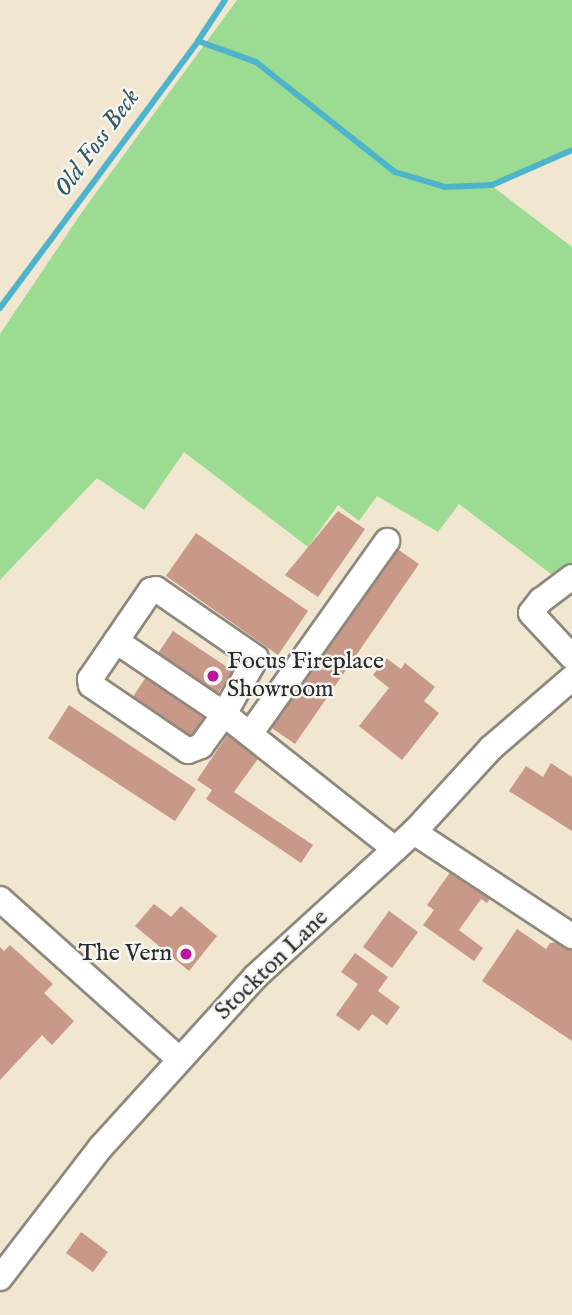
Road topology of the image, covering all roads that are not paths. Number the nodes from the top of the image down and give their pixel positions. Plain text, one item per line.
1 (387, 541) dead end
2 (572, 577) edge
3 (116, 641) junction
4 (572, 657) edge
5 (572, 678) edge
6 (225, 714) junction
7 (250, 734) junction
8 (414, 832) junction
9 (395, 849) junction
10 (0, 899) edge
11 (572, 936) edge
12 (180, 1060) junction
13 (0, 1278) edge

1 - 7 street
2 - 4 street
3 - 6 street
3 - 6 street
3 - 6 street
5 - 8 street, Stockton Lane
6 - 7 street
7 - 9 street
8 - 9 street, Stockton Lane
8 - 11 street
9 - 12 street, Stockton Lane
10 - 12 street
12 - 13 street, Stockton Lane

